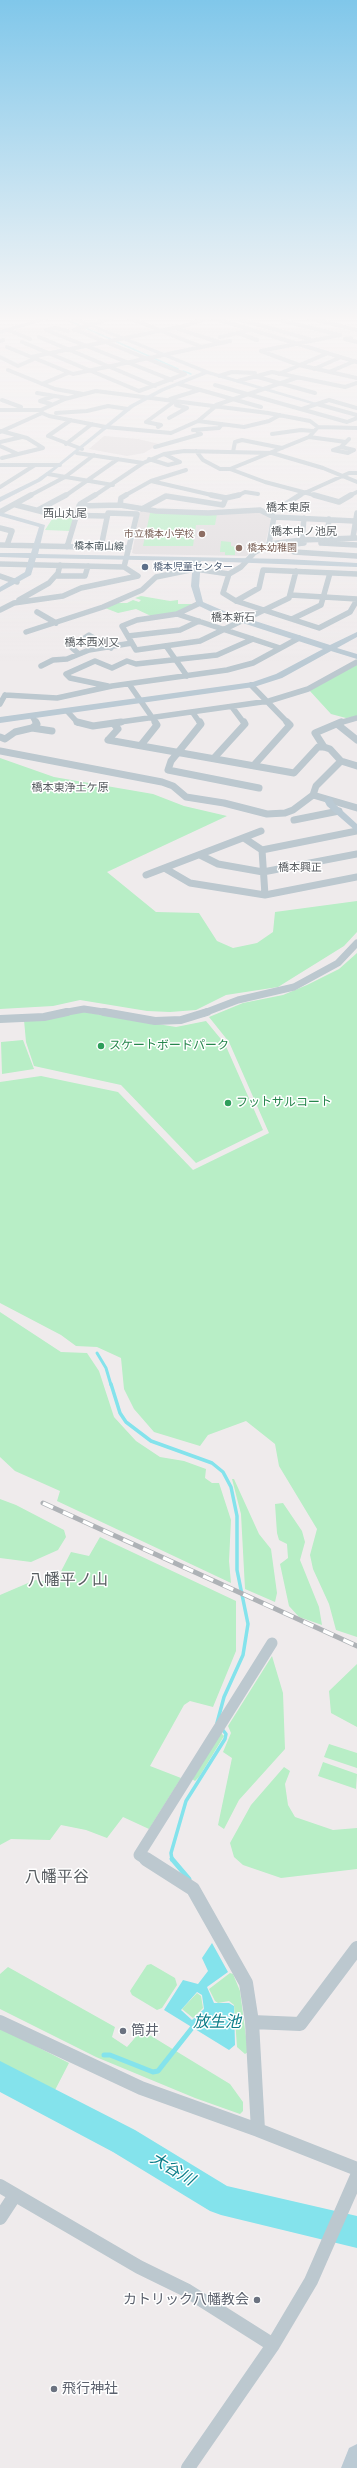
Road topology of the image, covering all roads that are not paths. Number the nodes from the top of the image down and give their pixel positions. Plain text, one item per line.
1 (8, 433) edge
2 (52, 433) edge
3 (80, 433) edge
4 (99, 433) edge
5 (171, 433) edge
6 (200, 433) edge
7 (278, 433) edge
8 (312, 433) edge
9 (272, 434) dead end
10 (23, 437) junction
11 (309, 437) junction
12 (330, 440) junction
13 (0, 442) edge
14 (326, 443) dead end
15 (66, 444) junction
16 (163, 444) junction
17 (0, 446) edge
18 (155, 447) dead end
19 (341, 447) dead end
20 (282, 448) junction
21 (80, 451) junction
22 (196, 451) junction
23 (233, 452) junction
24 (272, 453) junction
25 (18, 454) junction
26 (164, 454) junction
27 (94, 456) junction
28 (2, 458) dead end
29 (118, 459) junction
30 (149, 459) junction
31 (143, 463) junction
32 (0, 465) edge
33 (6, 465) junction
34 (35, 465) junction
35 (60, 465) junction
36 (323, 468) junction
37 (0, 469) edge
38 (230, 469) junction
39 (186, 470) dead end
40 (349, 473) junction
41 (357, 473) edge
42 (48, 474) junction
43 (172, 474) junction
44 (341, 476) junction
45 (65, 477) junction
46 (181, 478) dead end
47 (89, 481) junction
48 (151, 481) junction
49 (357, 482) edge
50 (113, 485) junction
51 (0, 487) edge
52 (357, 492) edge
53 (303, 493) junction
54 (258, 494) dead end
55 (226, 498) junction
56 (0, 500) edge
57 (16, 505) junction
58 (120, 505) junction
59 (223, 505) junction
60 (80, 506) junction
61 (142, 509) junction
62 (38, 510) junction
63 (224, 512) junction
64 (0, 513) edge
65 (357, 513) edge
66 (78, 515) junction
67 (272, 515) junction
68 (107, 516) junction
69 (304, 518) junction
70 (330, 520) junction
71 (354, 520) junction
72 (0, 528) edge
73 (326, 538) junction
74 (355, 538) edge
75 (302, 540) junction
76 (269, 544) junction
77 (0, 545) edge
78 (6, 545) junction
79 (357, 545) edge
80 (37, 546) junction
81 (67, 547) junction
82 (101, 547) junction
83 (129, 548) junction
84 (334, 554) junction
85 (0, 555) edge
86 (34, 555) junction
87 (357, 556) edge
88 (126, 557) junction
89 (197, 559) junction
90 (248, 560) junction
91 (332, 563) junction
92 (0, 564) edge
93 (31, 564) junction
94 (60, 565) junction
95 (357, 565) edge
96 (88, 566) junction
97 (124, 567) junction
98 (195, 569) junction
99 (296, 571) junction
100 (330, 573) junction
101 (229, 574) junction
102 (357, 574) edge
103 (0, 576) edge
104 (56, 576) junction
105 (17, 582) junction
106 (0, 590) edge
107 (291, 595) junction
108 (324, 597) junction
109 (357, 600) edge
110 (236, 601) junction
111 (14, 603) junction
112 (200, 603) junction
113 (1, 608) edge
114 (264, 610) junction
115 (37, 612) dead end
116 (177, 614) junction
117 (292, 619) junction
118 (199, 621) junction
119 (245, 621) junction
120 (56, 623) junction
121 (225, 630) junction
122 (26, 632) dead end
123 (357, 634) edge
124 (128, 636) junction
125 (299, 638) junction
126 (253, 639) junction
127 (132, 643) junction
128 (166, 646) junction
129 (112, 648) junction
130 (280, 648) junction
131 (330, 648) junction
132 (79, 654) junction
133 (357, 657) edge
134 (177, 659) junction
135 (357, 662) edge
136 (41, 666) dead end
137 (187, 676) junction
138 (129, 684) junction
139 (251, 685) junction
140 (112, 686) junction
141 (2, 693) edge
142 (141, 701) junction
143 (269, 701) junction
144 (0, 704) edge
145 (232, 707) junction
146 (67, 711) junction
147 (193, 713) junction
148 (32, 716) junction
149 (153, 718) junction
150 (357, 718) edge
151 (0, 720) edge
152 (114, 724) junction
153 (336, 724) junction
154 (32, 728) junction
155 (52, 731) dead end
156 (357, 732) edge
157 (348, 733) junction
158 (0, 737) edge
159 (357, 740) edge
160 (141, 745) junction
161 (324, 747) junction
162 (0, 751) edge
163 (180, 752) junction
164 (214, 758) junction
165 (341, 761) junction
166 (254, 765) junction
167 (357, 766) edge
168 (259, 788) dead end
169 (313, 795) junction
170 (329, 800) junction
171 (357, 808) edge
172 (339, 811) junction
173 (294, 820) dead end
174 (357, 830) edge
175 (261, 831) dead end
176 (244, 838) junction
177 (262, 850) junction
178 (357, 854) edge
179 (200, 855) junction
180 (166, 869) junction
181 (263, 872) junction
182 (146, 875) dead end
183 (357, 877) edge
184 (265, 895) junction
185 (357, 944) edge
186 (0, 1019) edge
187 (272, 1643) dead end
188 (357, 1948) edge
189 (0, 2022) edge
190 (252, 2022) junction
191 (258, 2130) junction
192 (357, 2170) edge
193 (357, 2176) edge
194 (0, 2186) edge
195 (15, 2195) junction
196 (0, 2218) edge
197 (273, 2345) junction
198 (357, 2456) edge
199 (188, 2468) edge
200 (353, 2468) edge

1 - 10 street
2 - 15 street
3 - 15 street
4 - 21 street
5 - 16 street
6 - 16 street
7 - 9 street
8 - 11 street
10 - 13 street
10 - 25 street
11 - 12 street
11 - 20 street
12 - 14 street
12 - 19 street
15 - 21 street
16 - 18 street
17 - 25 street
20 - 23 street
20 - 24 street
21 - 27 street
21 - 35 street
22 - 23 street
22 - 26 street
22 - 38 street
23 - 24 street
24 - 36 street
24 - 38 street
25 - 28 street
26 - 30 street
26 - 30 street
27 - 29 street
27 - 45 street
29 - 31 street
29 - 47 street
30 - 31 street
31 - 50 street
32 - 33 street
33 - 34 street
33 - 37 street
34 - 35 street
34 - 51 street
35 - 42 street
36 - 40 street
36 - 44 street
38 - 53 street
39 - 43 street
40 - 41 street
40 - 44 street
42 - 45 street
42 - 56 street
43 - 46 street
43 - 48 street
44 - 49 street
44 - 53 street
45 - 47 street
45 - 57 street
47 - 50 street
47 - 62 street
48 - 55 street
48 - 58 street
50 - 60 street
52 - 53 street
53 - 67 street
54 - 55 street
55 - 59 street
57 - 62 street
57 - 64 street
58 - 60 street
58 - 61 street
59 - 61 street
59 - 63 street
60 - 66 street
61 - 63 street
62 - 66 street
63 - 67 street
64 - 80 street
65 - 71 street
66 - 68 street
66 - 81 street
67 - 69 street
67 - 76 street
68 - 82 street
68 - 83 street
69 - 70 street
69 - 75 street
70 - 71 street
70 - 73 street
71 - 74 street
72 - 78 street
73 - 74 street
73 - 75 street
75 - 76 street
76 - 90 street
77 - 78 street
78 - 80 street
79 - 84 street
80 - 81 street
80 - 86 street
81 - 82 street
82 - 83 street
83 - 88 street
84 - 87 street
84 - 91 street
85 - 86 street, 橋本南山線
86 - 88 street, 橋本南山線
86 - 93 street
88 - 89 street, 橋本南山線
88 - 97 street
89 - 90 street, 橋本南山線
89 - 98 street
90 - 91 street, 橋本南山線
90 - 101 street
91 - 95 street, 橋本南山線
92 - 93 street
93 - 94 street
93 - 105 street
94 - 96 street
94 - 104 street
96 - 97 street
96 - 104 street
97 - 111 street
98 - 101 street
98 - 112 street
98 - 120 street
99 - 100 street
99 - 107 street
99 - 110 street
100 - 102 street
100 - 108 street
101 - 110 street
103 - 105 street
104 - 111 street
105 - 106 street
107 - 108 street
107 - 114 street
108 - 109 street
108 - 117 street
109 - 117 street
110 - 114 street
111 - 113 street
112 - 116 street
112 - 119 street
114 - 117 street
114 - 119 street
115 - 120 street
116 - 118 street
116 - 124 street
118 - 121 street
118 - 124 street
119 - 121 street
119 - 125 street
120 - 122 street
121 - 126 street
121 - 128 street
123 - 131 street
124 - 127 street
125 - 130 street
125 - 131 street
126 - 130 street
126 - 134 street
127 - 128 street
127 - 129 street
128 - 134 street
129 - 132 street
129 - 132 street
130 - 137 street
131 - 133 street
131 - 139 street
132 - 136 street
134 - 137 street
134 - 140 street
135 - 143 street
137 - 138 street
138 - 140 street
138 - 142 street
139 - 142 street
139 - 143 street
140 - 141 street
141 - 144 street
142 - 146 street
142 - 149 street
143 - 145 street
143 - 166 street
145 - 147 street
145 - 164 street
146 - 148 street
146 - 152 street
147 - 149 street
147 - 163 street
148 - 151 street
148 - 154 street
149 - 152 street
149 - 160 street
150 - 153 street
152 - 160 street
153 - 157 street
153 - 161 street
154 - 155 street
154 - 158 street
156 - 157 street
157 - 159 street
160 - 163 street
161 - 165 street
161 - 166 street
162 - 169 street
163 - 164 street
163 - 168 street
164 - 166 street
165 - 167 street
165 - 169 street
169 - 170 street
170 - 171 street
170 - 172 street
172 - 173 street
172 - 174 street
174 - 177 street
175 - 176 street
176 - 177 street
176 - 179 street
177 - 181 street
178 - 181 street
179 - 180 street
179 - 181 street
180 - 182 street
180 - 184 street
181 - 184 street
183 - 184 street
185 - 186 street
187 - 190 street
188 - 190 street
189 - 191 street
190 - 191 street
191 - 192 street
193 - 197 street
194 - 195 street
195 - 196 street
195 - 197 street
197 - 199 street
198 - 200 street

